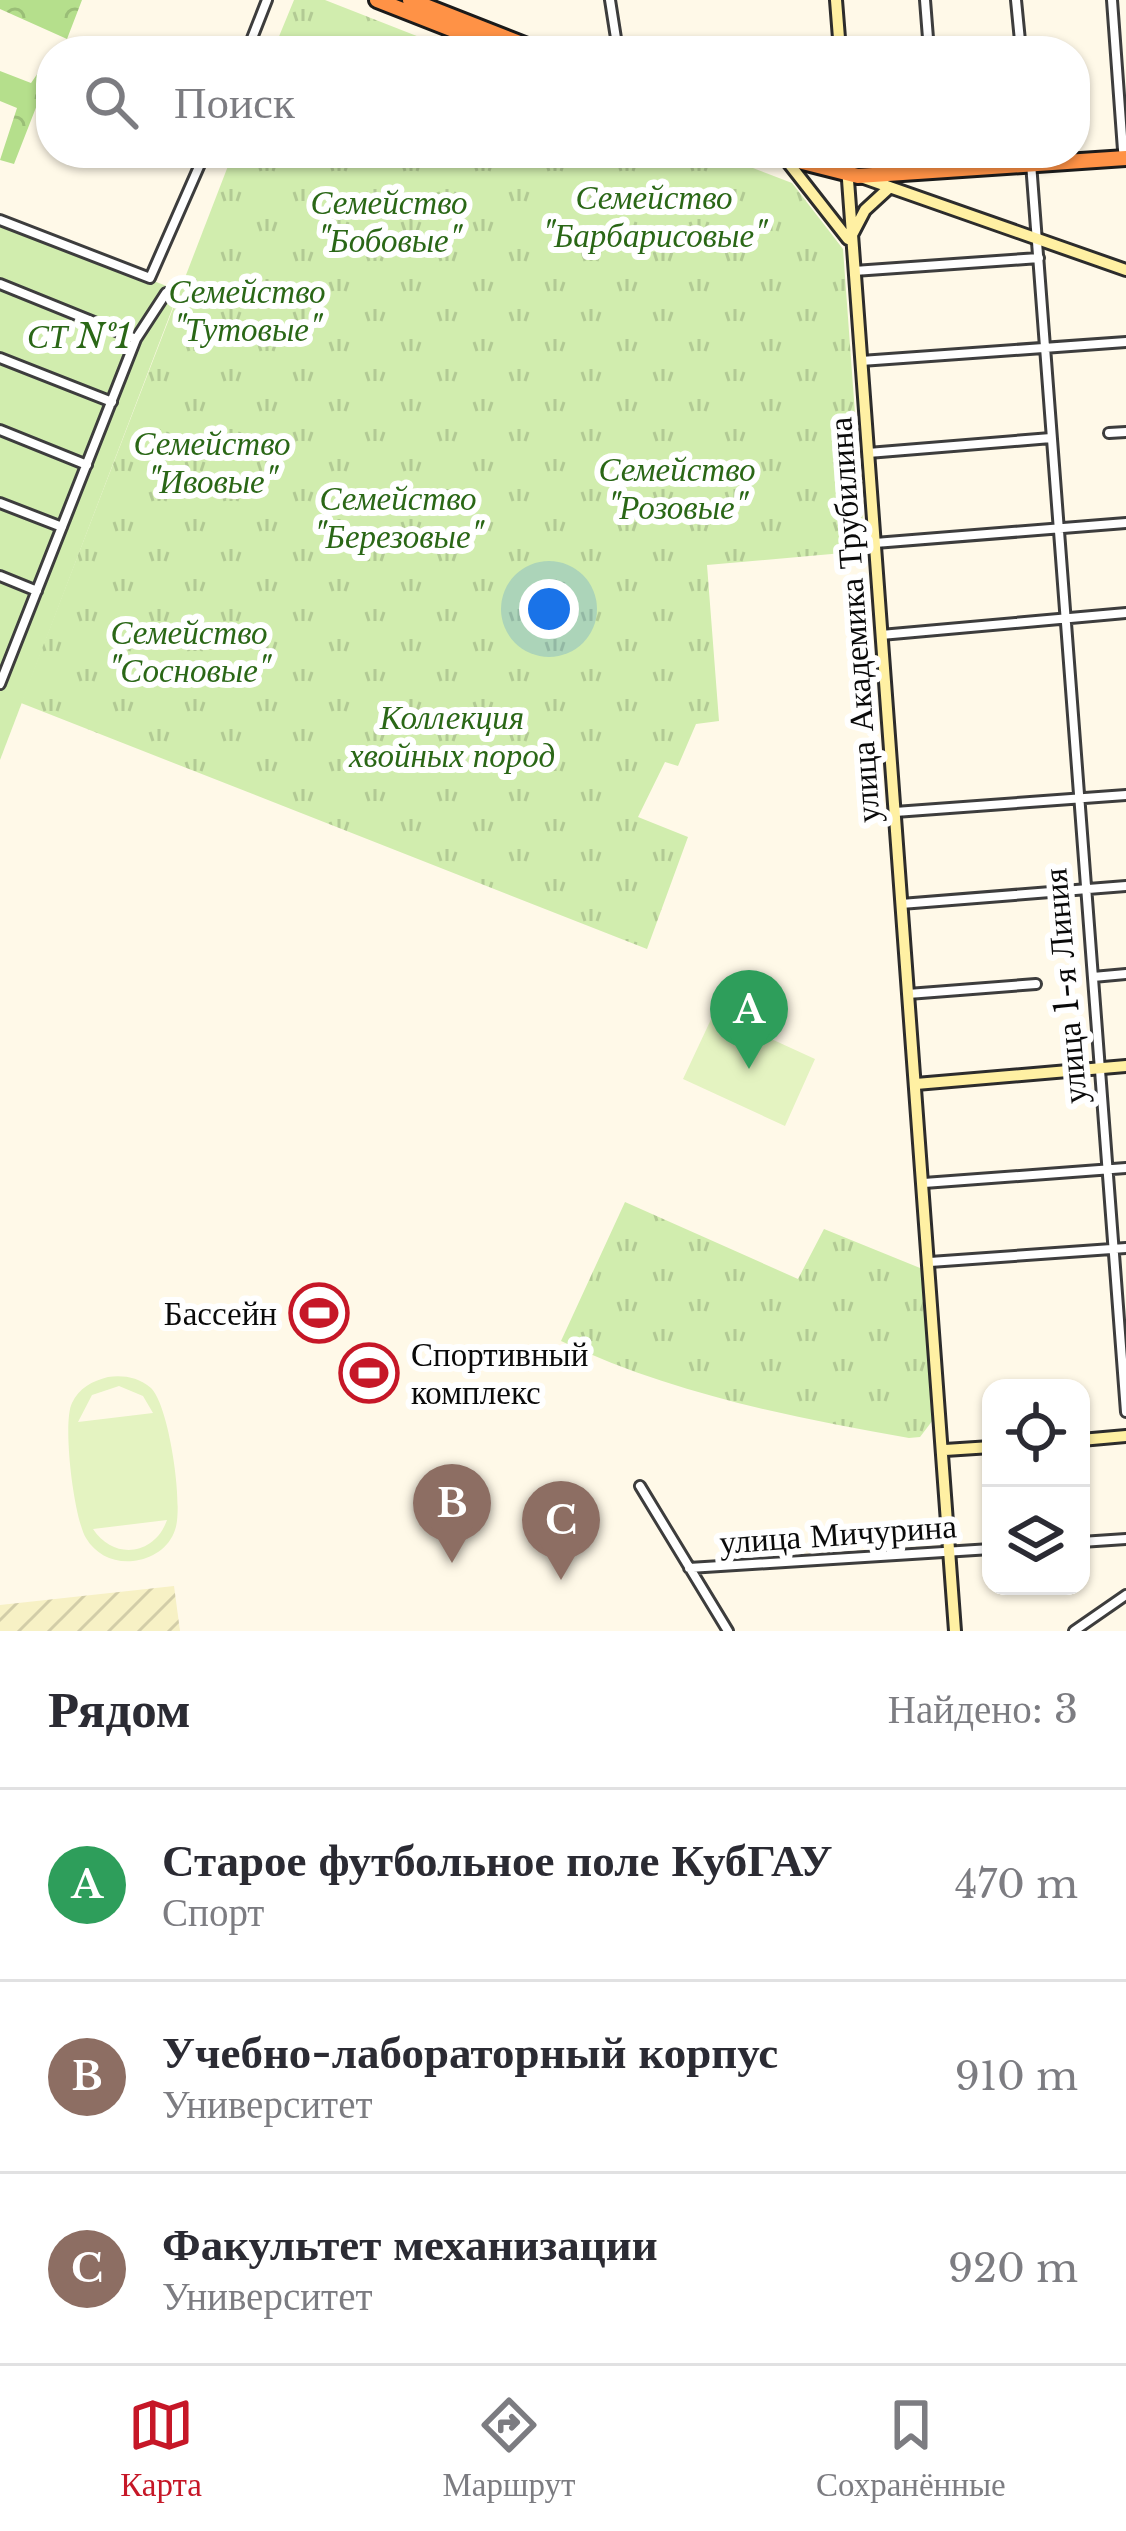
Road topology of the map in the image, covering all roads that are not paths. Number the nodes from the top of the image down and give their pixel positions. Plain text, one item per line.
1 (267, 0) edge
2 (377, 0) edge
3 (410, 0) edge
4 (610, 0) edge
5 (836, 0) edge
6 (925, 0) edge
7 (1016, 0) edge
8 (1112, 0) edge
9 (253, 36) edge
10 (469, 36) edge
11 (502, 36) edge
12 (616, 36) edge
13 (839, 36) edge
14 (928, 36) edge
15 (1020, 36) edge
16 (1090, 152) edge
17 (1125, 153) edge
18 (1090, 154) edge
19 (199, 168) edge
20 (792, 168) edge
21 (850, 168) edge
22 (854, 168) edge
23 (872, 168) edge
24 (946, 168) edge
25 (1031, 168) edge
26 (916, 172) junction
27 (890, 187) junction
28 (921, 195) junction
29 (0, 220) edge
30 (1037, 236) junction
31 (850, 242) junction
32 (1039, 258) junction
33 (1126, 269) edge
34 (853, 271) junction
35 (0, 284) edge
36 (166, 293) dead end
37 (136, 339) junction
38 (1126, 342) edge
39 (1046, 348) junction
40 (0, 358) edge
41 (861, 361) junction
42 (112, 402) junction
43 (0, 430) edge
44 (1126, 432) edge
45 (1109, 433) dead end
46 (1051, 438) junction
47 (868, 453) junction
48 (87, 465) junction
49 (0, 502) edge
50 (1126, 523) edge
51 (62, 527) junction
52 (1056, 529) junction
53 (874, 542) junction
54 (0, 576) edge
55 (37, 590) junction
56 (1126, 613) edge
57 (1063, 617) junction
58 (881, 635) junction
59 (0, 648) edge
60 (13, 653) junction
61 (0, 684) edge
62 (1126, 795) edge
63 (1078, 799) junction
64 (895, 812) junction
65 (1126, 886) edge
66 (1084, 890) junction
67 (901, 904) junction
68 (1126, 974) edge
69 (1093, 976) junction
70 (1036, 984) dead end
71 (908, 994) junction
72 (1126, 1066) edge
73 (1098, 1069) junction
74 (916, 1084) junction
75 (1126, 1168) edge
76 (1107, 1170) junction
77 (924, 1184) junction
78 (1126, 1248) edge
79 (1113, 1250) junction
80 (930, 1262) junction
81 (1126, 1412) edge
82 (1126, 1436) edge
83 (1090, 1439) edge
84 (982, 1448) edge
85 (945, 1450) junction
86 (640, 1486) dead end
87 (1126, 1539) edge
88 (1090, 1541) edge
89 (982, 1549) edge
90 (950, 1551) junction
91 (689, 1568) junction
92 (1126, 1594) edge
93 (728, 1631) edge
94 (955, 1631) edge
95 (1074, 1631) edge

1 - 9 street
2 - 10 highway
3 - 11 highway
4 - 12 street
5 - 13 main road
6 - 14 street
7 - 15 street
8 - 17 street
16 - 17 highway
17 - 18 highway
19 - 29 street
20 - 31 main road
21 - 31 main road, улица Академика Трубилина
22 - 27 main road
23 - 26 highway
24 - 26 highway
25 - 30 street, улица 1-я Линия
26 - 28 main road
27 - 28 main road
27 - 31 main road
28 - 30 main road
30 - 32 street, улица 1-я Линия
30 - 33 main road
31 - 34 main road, улица Академика Трубилина
32 - 34 street
32 - 39 street, улица 1-я Линия
34 - 41 main road, улица Академика Трубилина
35 - 37 street
36 - 37 street
37 - 42 street
38 - 39 street
39 - 41 street
39 - 46 street, улица 1-я Линия
40 - 42 street
41 - 47 main road, улица Академика Трубилина
42 - 48 street
43 - 48 street
44 - 45 street
46 - 47 street
46 - 52 street, улица 1-я Линия
47 - 53 main road, улица Академика Трубилина
48 - 51 street
49 - 51 street
50 - 52 street
51 - 55 street
52 - 53 street
52 - 57 street, улица 1-я Линия
53 - 58 main road, улица Академика Трубилина
54 - 55 street
55 - 60 street
56 - 57 street
57 - 58 street
57 - 63 street, улица 1-я Линия
58 - 64 main road, улица Академика Трубилина
59 - 60 street
60 - 61 street
62 - 63 street
63 - 64 street
63 - 66 street, улица 1-я Линия
64 - 67 main road, улица Академика Трубилина
65 - 66 street
66 - 67 street
66 - 69 street, улица 1-я Линия
67 - 71 main road, улица Академика Трубилина
68 - 69 street
69 - 73 street, улица 1-я Линия
70 - 71 street
71 - 74 main road, улица Академика Трубилина
72 - 73 main road
73 - 74 main road
73 - 76 street, улица 1-я Линия
74 - 77 main road, улица Академика Трубилина
75 - 76 street
76 - 77 street
76 - 79 street, улица 1-я Линия
77 - 80 main road, улица Академика Трубилина
78 - 79 street
79 - 80 street
79 - 81 street, улица 1-я Линия
80 - 85 main road, улица Академика Трубилина
82 - 83 main road
84 - 85 main road
85 - 90 main road, улица Академика Трубилина
86 - 91 street
87 - 88 street
89 - 90 street, улица Мичурина
90 - 91 street, улица Мичурина
90 - 94 main road, улица Академика Трубилина
91 - 93 street
92 - 95 street

